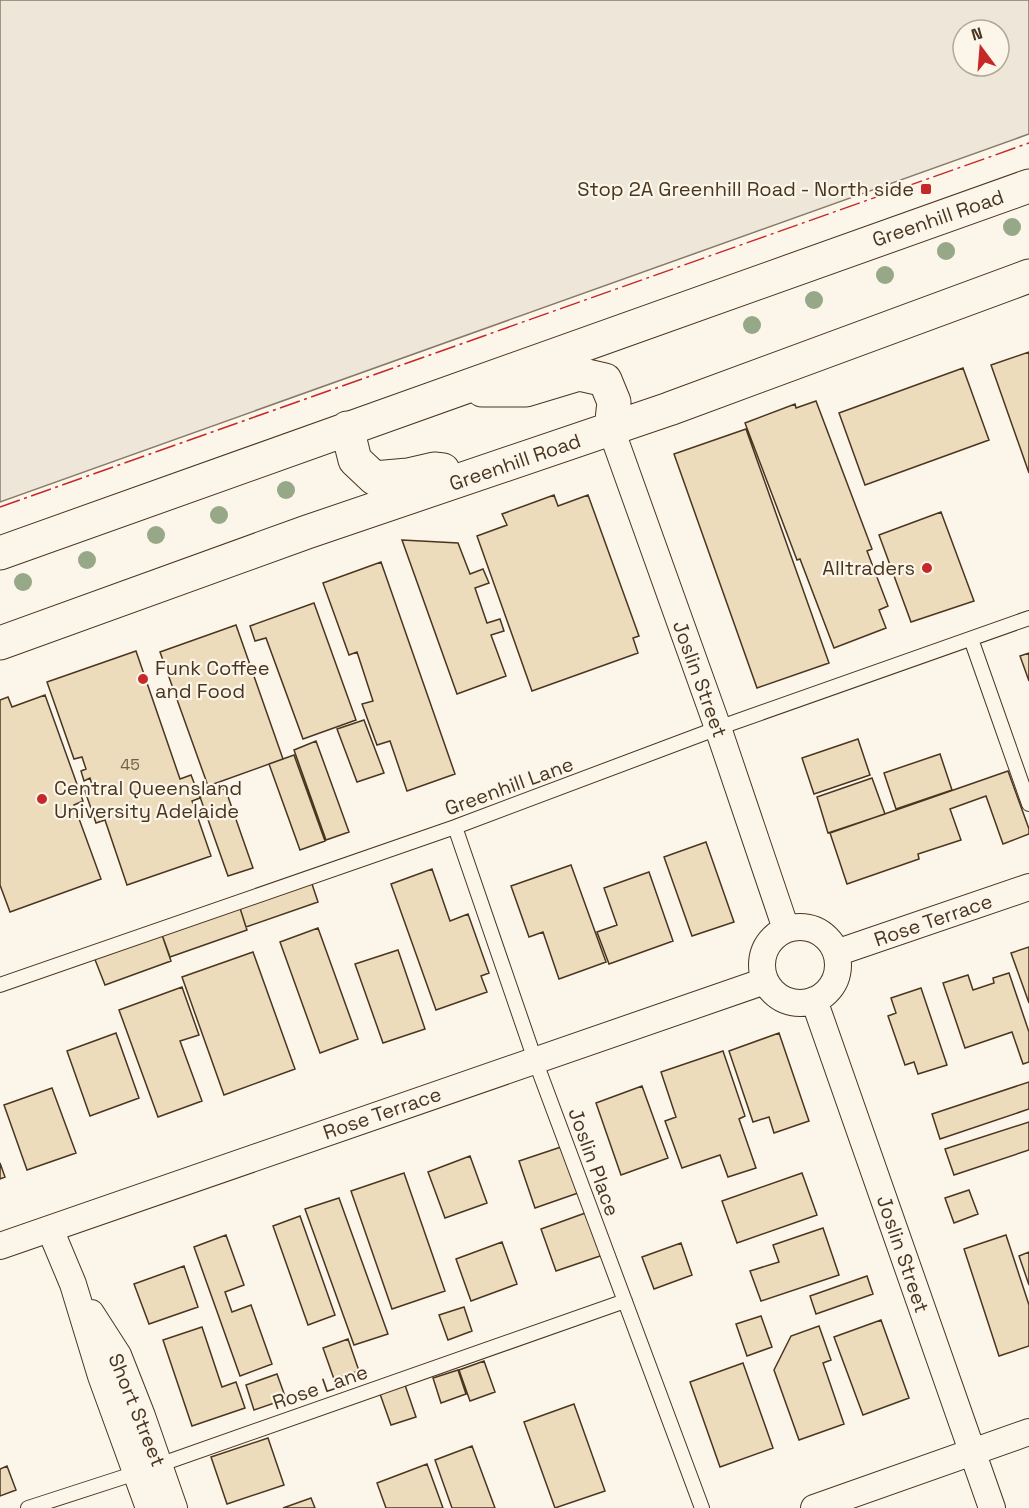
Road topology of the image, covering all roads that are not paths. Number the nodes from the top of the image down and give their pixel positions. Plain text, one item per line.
1 (1029, 186) edge
2 (1029, 276) edge
3 (456, 390) junction
4 (346, 428) junction
5 (611, 429) junction
6 (475, 475) junction
7 (0, 553) edge
8 (1029, 618) edge
9 (971, 639) junction
10 (0, 644) edge
11 (718, 728) junction
12 (1029, 804) edge
13 (455, 827) junction
14 (1029, 887) edge
15 (786, 929) junction
16 (836, 953) junction
17 (765, 981) junction
18 (0, 986) edge
19 (814, 1000) junction
20 (535, 1060) junction
21 (51, 1228) junction
22 (0, 1246) edge
23 (73, 1284) junction
24 (625, 1301) junction
25 (1029, 1432) edge
26 (973, 1452) junction
27 (160, 1463) junction
28 (136, 1473) junction
29 (28, 1508) edge
30 (149, 1508) edge
31 (174, 1508) edge
32 (702, 1508) edge
33 (814, 1508) edge
34 (993, 1508) edge

1 - 3 highway, Greenhill Road
2 - 5 highway, Greenhill Road
3 - 4 highway, Greenhill Road
3 - 5 highway
4 - 6 highway
4 - 7 highway, Greenhill Road
5 - 6 highway, Greenhill Road
5 - 11 street, Joslin Street
6 - 10 highway, Greenhill Road
8 - 9 lane, Greenhill Lane
9 - 11 lane, Greenhill Lane
9 - 12 lane
11 - 13 lane, Greenhill Lane
11 - 15 street, Joslin Street
13 - 18 lane, Greenhill Lane
13 - 20 lane, Joslin Place
14 - 16 street, Rose Terrace
15 - 16 street
15 - 17 street
16 - 19 street
17 - 19 street
17 - 20 street, Rose Terrace
19 - 26 street, Joslin Street
20 - 21 street, Rose Terrace
20 - 24 lane, Joslin Place
21 - 22 street, Rose Terrace
21 - 23 street, Short Street
23 - 27 street, Short Street
23 - 28 street, Short Street
24 - 27 lane, Rose Lane
24 - 32 lane, Joslin Place
25 - 26 street
26 - 33 street
26 - 34 street, Joslin Street
27 - 28 lane, Rose Lane
27 - 31 street, Short Street
28 - 29 lane, Rose Lane
28 - 30 street, Short Street

